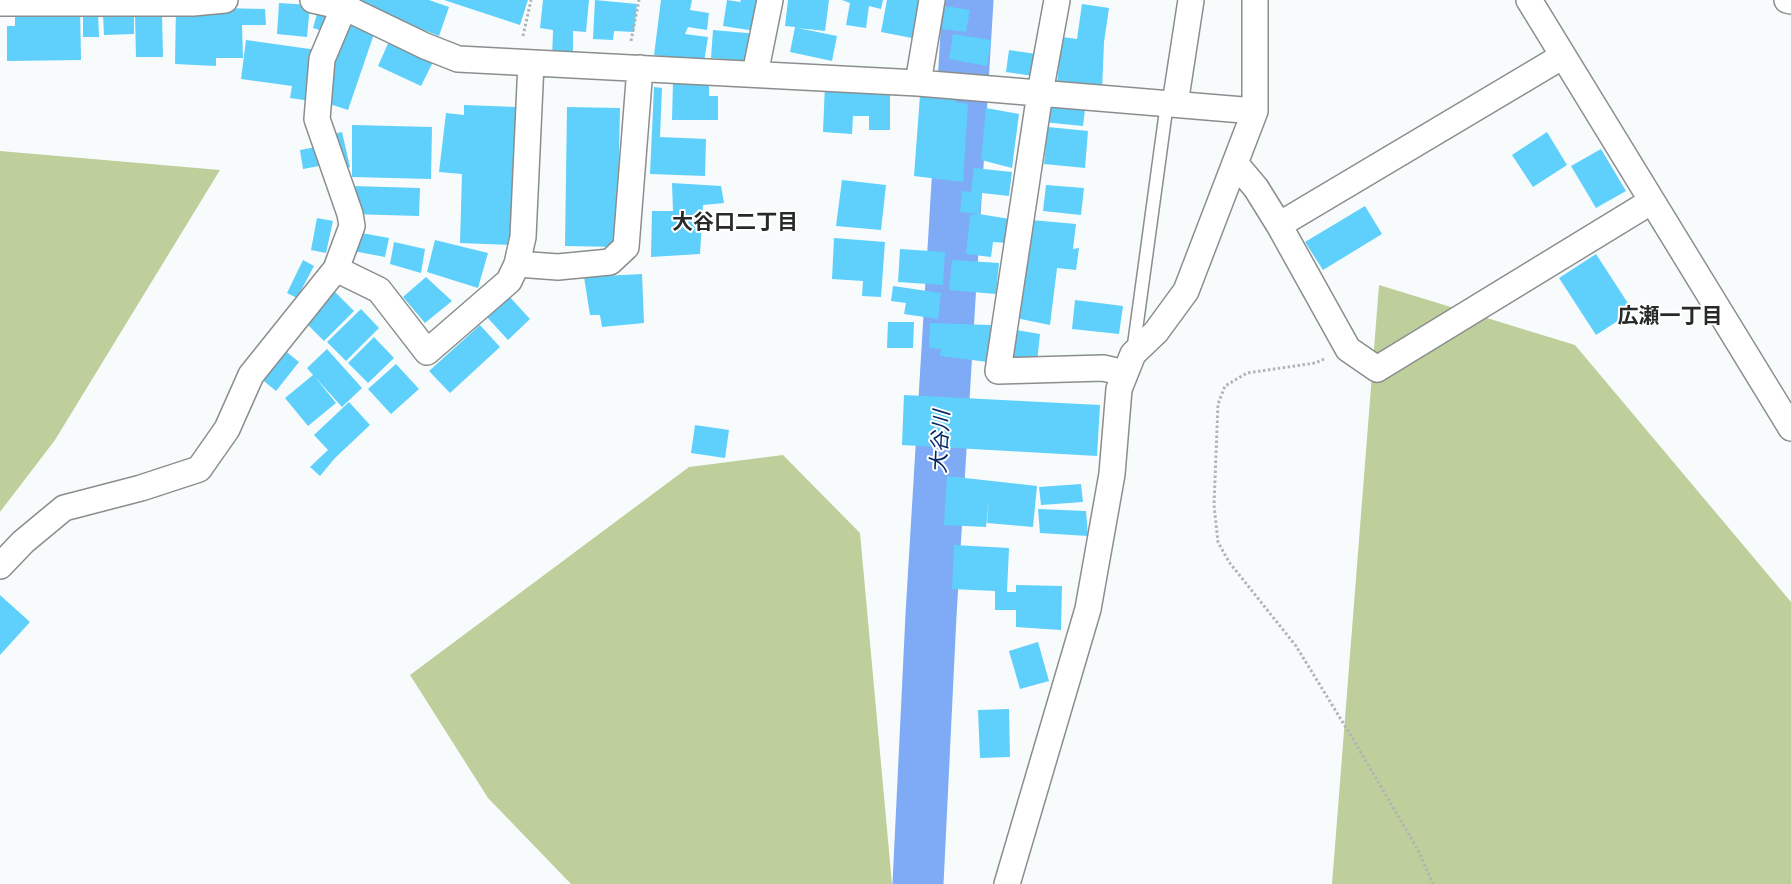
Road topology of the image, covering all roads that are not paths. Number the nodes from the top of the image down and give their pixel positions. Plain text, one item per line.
1 (225, 0) edge
2 (313, 0) edge
3 (770, 0) edge
4 (932, 0) edge
5 (1057, 0) edge
6 (1192, 0) edge
7 (1255, 0) edge
8 (1529, 0) edge
9 (0, 3) edge
10 (346, 3) edge
11 (1563, 56) junction
12 (524, 62) junction
13 (633, 68) junction
14 (755, 74) junction
15 (918, 83) junction
16 (1040, 93) junction
17 (1171, 104) junction
18 (1255, 111) junction
19 (1235, 163) junction
20 (1652, 201) junction
21 (1279, 225) junction
22 (517, 264) junction
23 (336, 268) junction
24 (1129, 364) junction
25 (1791, 428) edge
26 (0, 566) edge
27 (1007, 884) edge

1 - 9 street
2 - 10 street
3 - 14 street
4 - 15 street
5 - 16 street
6 - 17 street
7 - 18 street
8 - 11 street
10 - 12 street
10 - 23 street
11 - 20 street
11 - 21 street
12 - 13 street
12 - 22 street
13 - 14 street
13 - 22 street
14 - 15 street
15 - 16 street
16 - 17 street
16 - 24 street
17 - 18 street
17 - 24 lane
18 - 19 street
19 - 21 street
19 - 24 street
20 - 21 street
20 - 25 street
22 - 23 street
23 - 26 street
24 - 27 street

